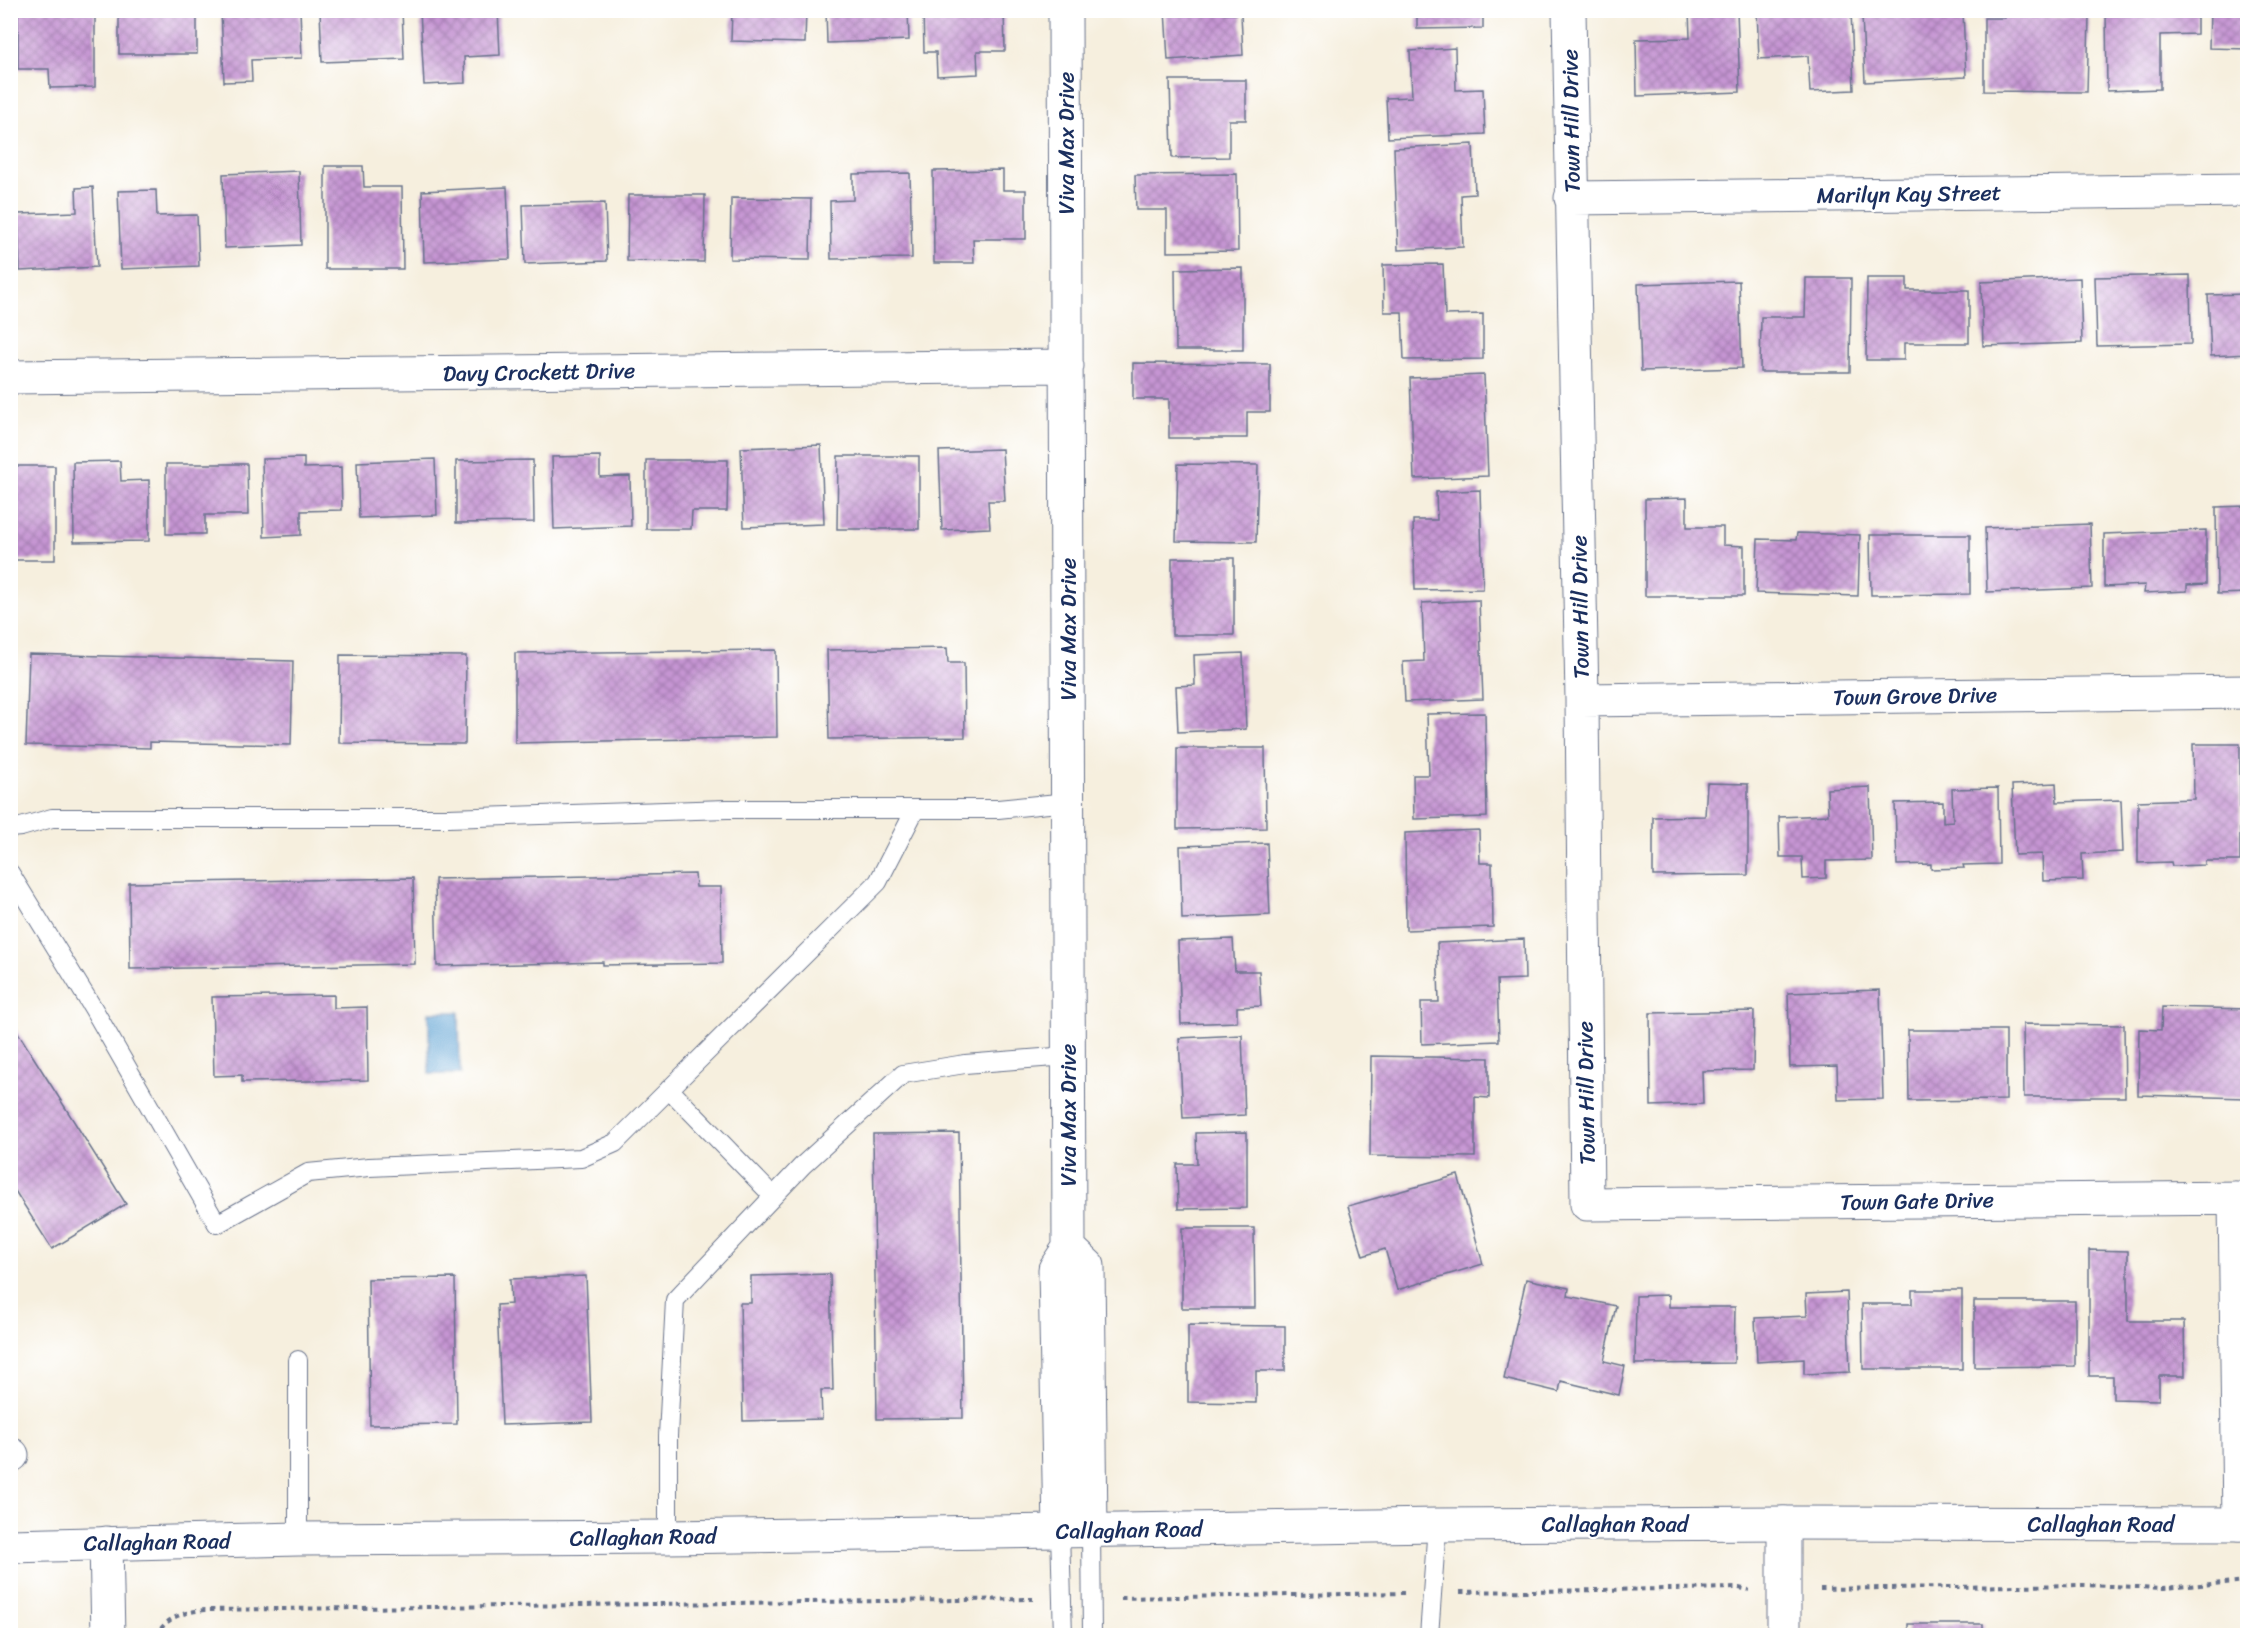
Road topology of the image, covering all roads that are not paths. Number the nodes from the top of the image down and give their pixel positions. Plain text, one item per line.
1 (1065, 10) edge
2 (1569, 10) edge
3 (2247, 190) edge
4 (1571, 198) junction
5 (1067, 366) junction
6 (10, 377) edge
7 (2247, 692) edge
8 (1582, 700) junction
9 (1068, 802) junction
10 (915, 810) junction
11 (10, 828) edge
12 (10, 873) edge
13 (1068, 1056) junction
14 (669, 1089) junction
15 (773, 1196) junction
16 (2241, 1198) edge
17 (1587, 1204) joint
18 (298, 1360) dead end
19 (1784, 1523) junction
20 (2243, 1524) edge
21 (1437, 1525) junction
22 (1076, 1531) junction
23 (668, 1537) junction
24 (298, 1539) junction
25 (106, 1543) junction
26 (10, 1546) edge
27 (108, 1635) edge
28 (1063, 1635) edge
29 (1092, 1635) edge
30 (1429, 1635) edge
31 (1784, 1635) edge

1 - 5 street, Viva Max Drive
2 - 4 street, Town Hill Drive
3 - 4 street, Marilyn Kay Street
4 - 8 street, Town Hill Drive
5 - 6 street, Davy Crockett Drive
5 - 9 street, Viva Max Drive
7 - 8 street, Town Grove Drive
8 - 17 street, Town Hill Drive
9 - 10 lane
9 - 13 street, Viva Max Drive
10 - 11 lane
10 - 14 lane
12 - 14 lane
13 - 15 lane
13 - 22 street, Viva Max Drive
14 - 15 lane
15 - 23 lane
16 - 17 street, Town Gate Drive
16 - 20 street
18 - 24 lane
19 - 20 street, Callaghan Road
19 - 21 street, Callaghan Road
19 - 31 street
21 - 22 street, Callaghan Road
21 - 30 lane
22 - 23 street, Callaghan Road
22 - 28 lane
22 - 29 lane
23 - 24 street, Callaghan Road
24 - 25 street, Callaghan Road
25 - 26 street, Callaghan Road
25 - 27 street

